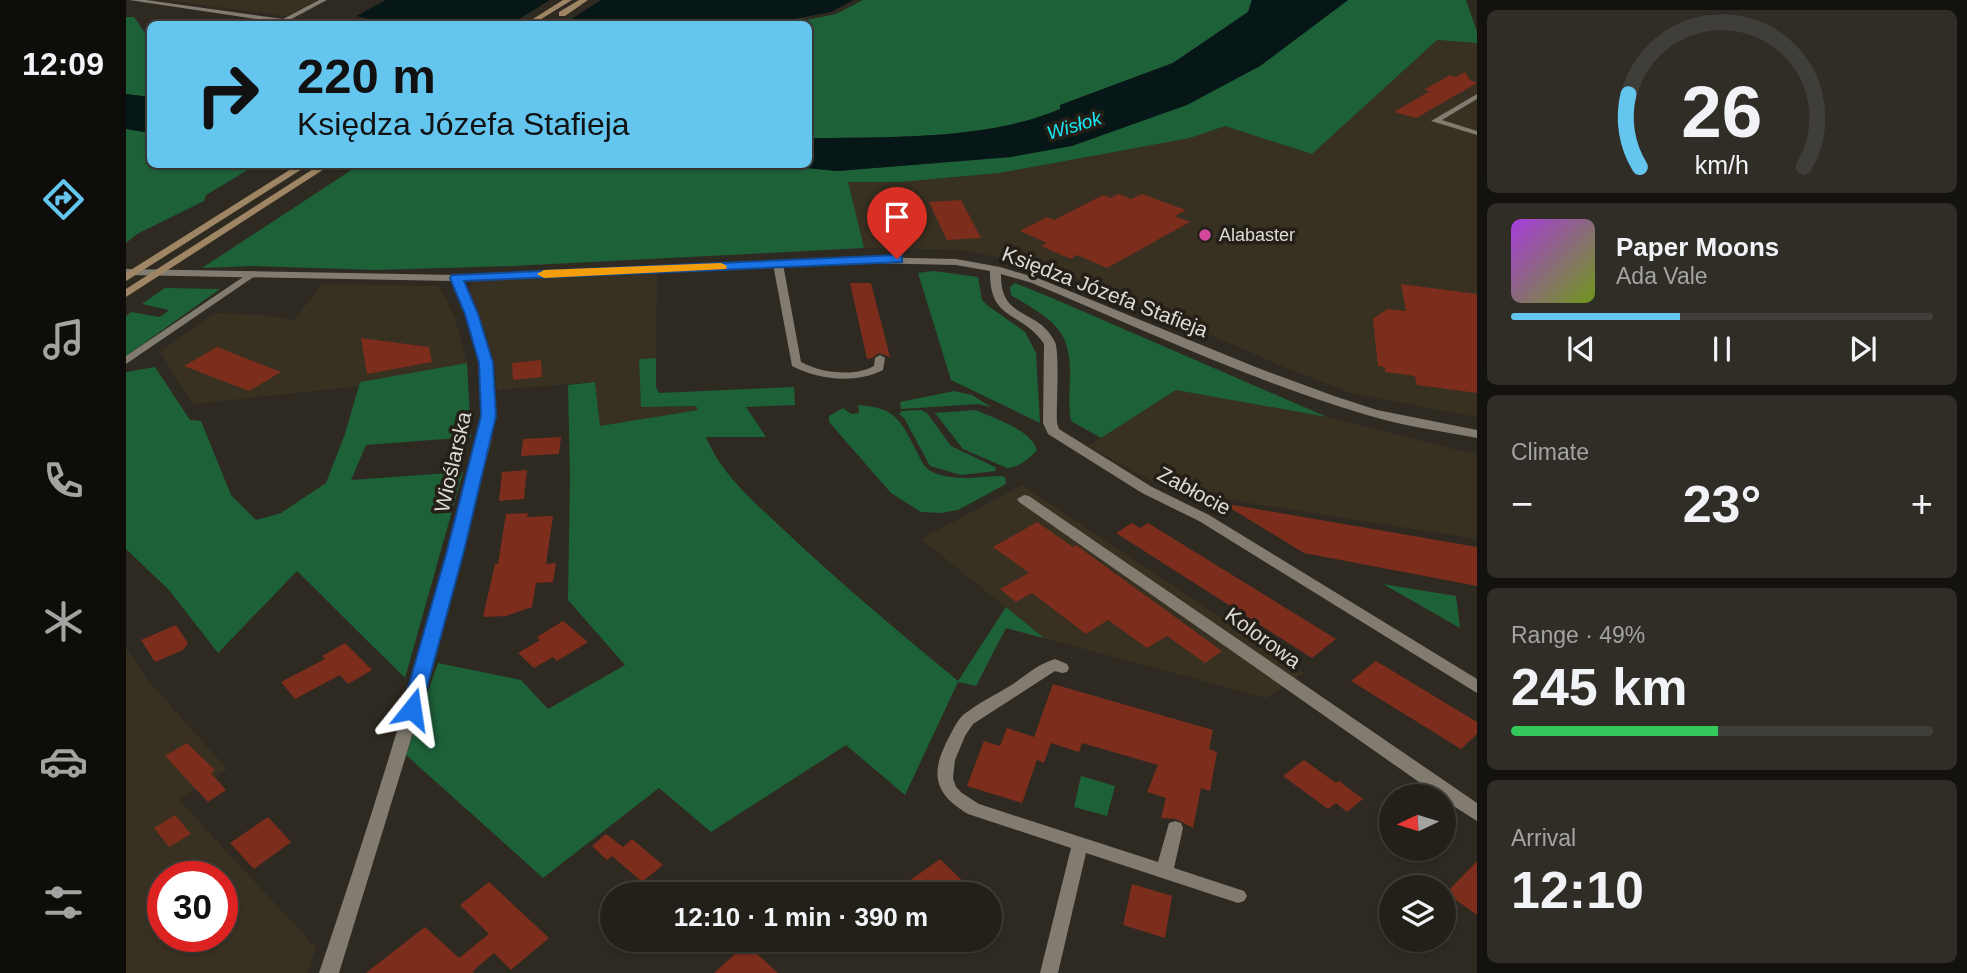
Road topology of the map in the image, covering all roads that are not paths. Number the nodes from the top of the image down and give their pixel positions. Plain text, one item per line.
1 (132, 0) edge
2 (324, 0) edge
3 (568, 0) edge
4 (584, 0) edge
5 (268, 21) edge
6 (285, 21) edge
7 (534, 21) edge
8 (551, 21) edge
9 (1477, 96) edge
10 (1477, 133) edge
11 (300, 168) edge
12 (322, 168) edge
13 (778, 264) junction
14 (996, 269) junction
15 (126, 272) edge
16 (252, 274) junction
17 (126, 278) edge
18 (456, 278) junction
19 (126, 294) edge
20 (880, 358) dead end
21 (126, 361) edge
22 (1477, 434) edge
23 (1024, 499) dead end
24 (1062, 668) dead end
25 (1477, 687) edge
26 (1477, 813) edge
27 (1175, 828) dead end
28 (1080, 845) junction
29 (1164, 872) junction
30 (1238, 896) dead end
31 (329, 973) edge
32 (1049, 973) edge

1 - 5 lane
2 - 6 lane
3 - 7 main road
4 - 8 main road
9 - 10 lane
11 - 17 main road
12 - 19 main road
13 - 14 street, Księdza Józefa Stafieja
13 - 18 street, Księdza Józefa Stafieja
13 - 20 lane
14 - 22 street, Księdza Józefa Stafieja
14 - 25 street, Zabłocie
15 - 16 street
16 - 18 street
16 - 21 lane
18 - 31 street, Wioślarska
23 - 26 street, Kolorowa
24 - 28 lane
27 - 29 lane
28 - 29 lane
28 - 32 lane
29 - 30 lane

